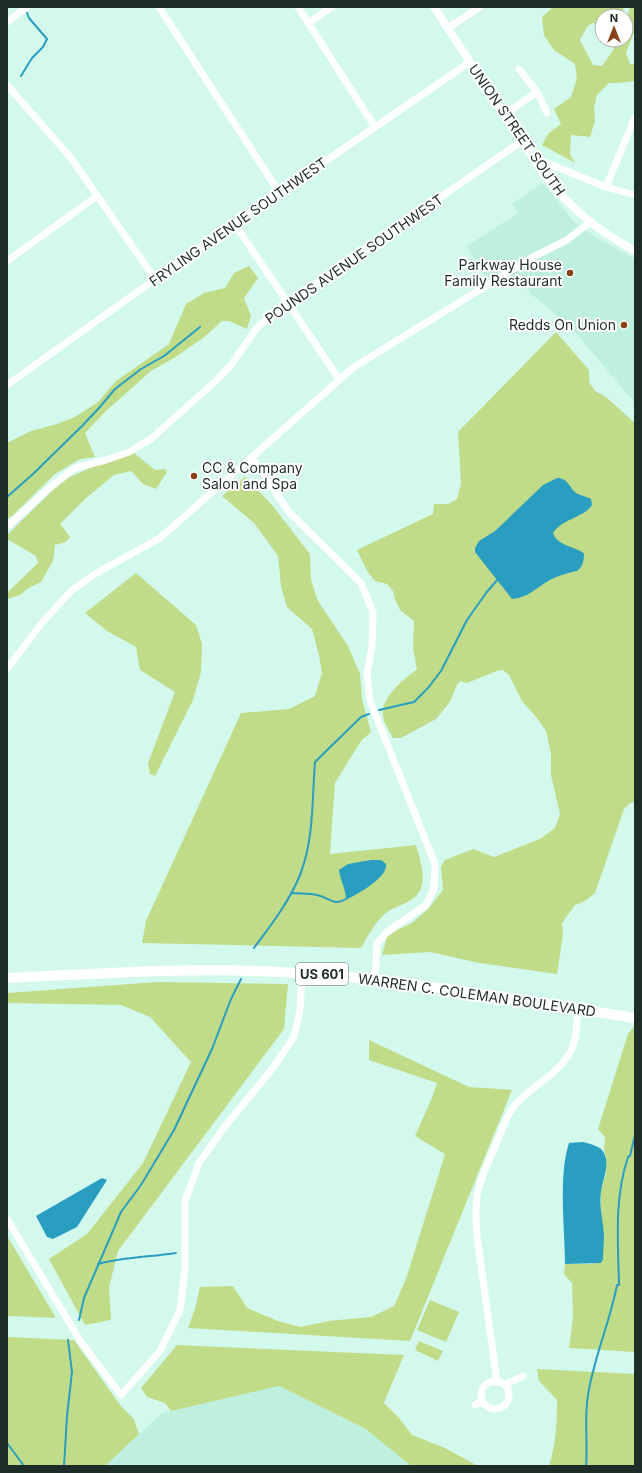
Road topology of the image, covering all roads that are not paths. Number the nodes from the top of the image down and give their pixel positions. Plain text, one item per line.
1 (27, 7) edge
2 (159, 7) edge
3 (298, 7) edge
4 (332, 7) edge
5 (434, 7) edge
6 (480, 7) edge
7 (7, 22) edge
8 (308, 23) junction
9 (448, 28) junction
10 (470, 62) junction
11 (519, 69) dead end
12 (7, 85) edge
13 (537, 92) junction
14 (547, 113) dead end
15 (505, 114) junction
16 (635, 117) edge
17 (375, 127) junction
18 (522, 141) junction
19 (532, 157) junction
20 (606, 187) junction
21 (279, 192) junction
22 (635, 195) edge
23 (97, 196) junction
24 (590, 222) junction
25 (234, 223) junction
26 (635, 250) edge
27 (7, 261) edge
28 (155, 279) junction
29 (287, 303) junction
30 (339, 380) junction
31 (7, 385) edge
32 (252, 458) junction
33 (7, 527) edge
34 (7, 670) edge
35 (302, 973) junction
36 (7, 978) edge
37 (375, 979) junction
38 (578, 1009) junction
39 (635, 1018) edge
40 (7, 1219) edge
41 (522, 1376) dead end
42 (501, 1383) junction
43 (483, 1401) junction
44 (475, 1406) dead end

1 - 7 street
2 - 21 street
3 - 8 street
4 - 8 street
5 - 9 main road, UNION STREET SOUTH
6 - 9 street
8 - 17 street
9 - 10 main road, UNION STREET SOUTH
10 - 15 main road, UNION STREET SOUTH
10 - 17 street, FRYLING AVENUE SOUTHWEST
11 - 13 street
12 - 23 street
13 - 14 street
13 - 15 street
15 - 18 main road, UNION STREET SOUTH
16 - 20 street
17 - 21 street, FRYLING AVENUE SOUTHWEST
18 - 19 main road, UNION STREET SOUTH
18 - 29 street, POUNDS AVENUE SOUTHWEST
19 - 20 street
19 - 24 main road, UNION STREET SOUTH
20 - 22 street
21 - 25 street, FRYLING AVENUE SOUTHWEST
23 - 27 street
23 - 28 street
24 - 26 main road, UNION STREET SOUTH
24 - 30 street
25 - 28 street, FRYLING AVENUE SOUTHWEST
25 - 29 street
28 - 31 street, FRYLING AVENUE SOUTHWEST
29 - 30 street
29 - 33 street, POUNDS AVENUE SOUTHWEST
30 - 32 street
32 - 34 street
32 - 37 street
35 - 36 highway, WARREN C. COLEMAN BOULEVARD / US 601
35 - 37 highway, WARREN C. COLEMAN BOULEVARD / US 601
35 - 40 street
37 - 38 highway, WARREN C. COLEMAN BOULEVARD / US 601
38 - 39 highway, WARREN C. COLEMAN BOULEVARD / US 601
38 - 42 street
41 - 42 street
42 - 43 street
42 - 43 street
43 - 44 street

